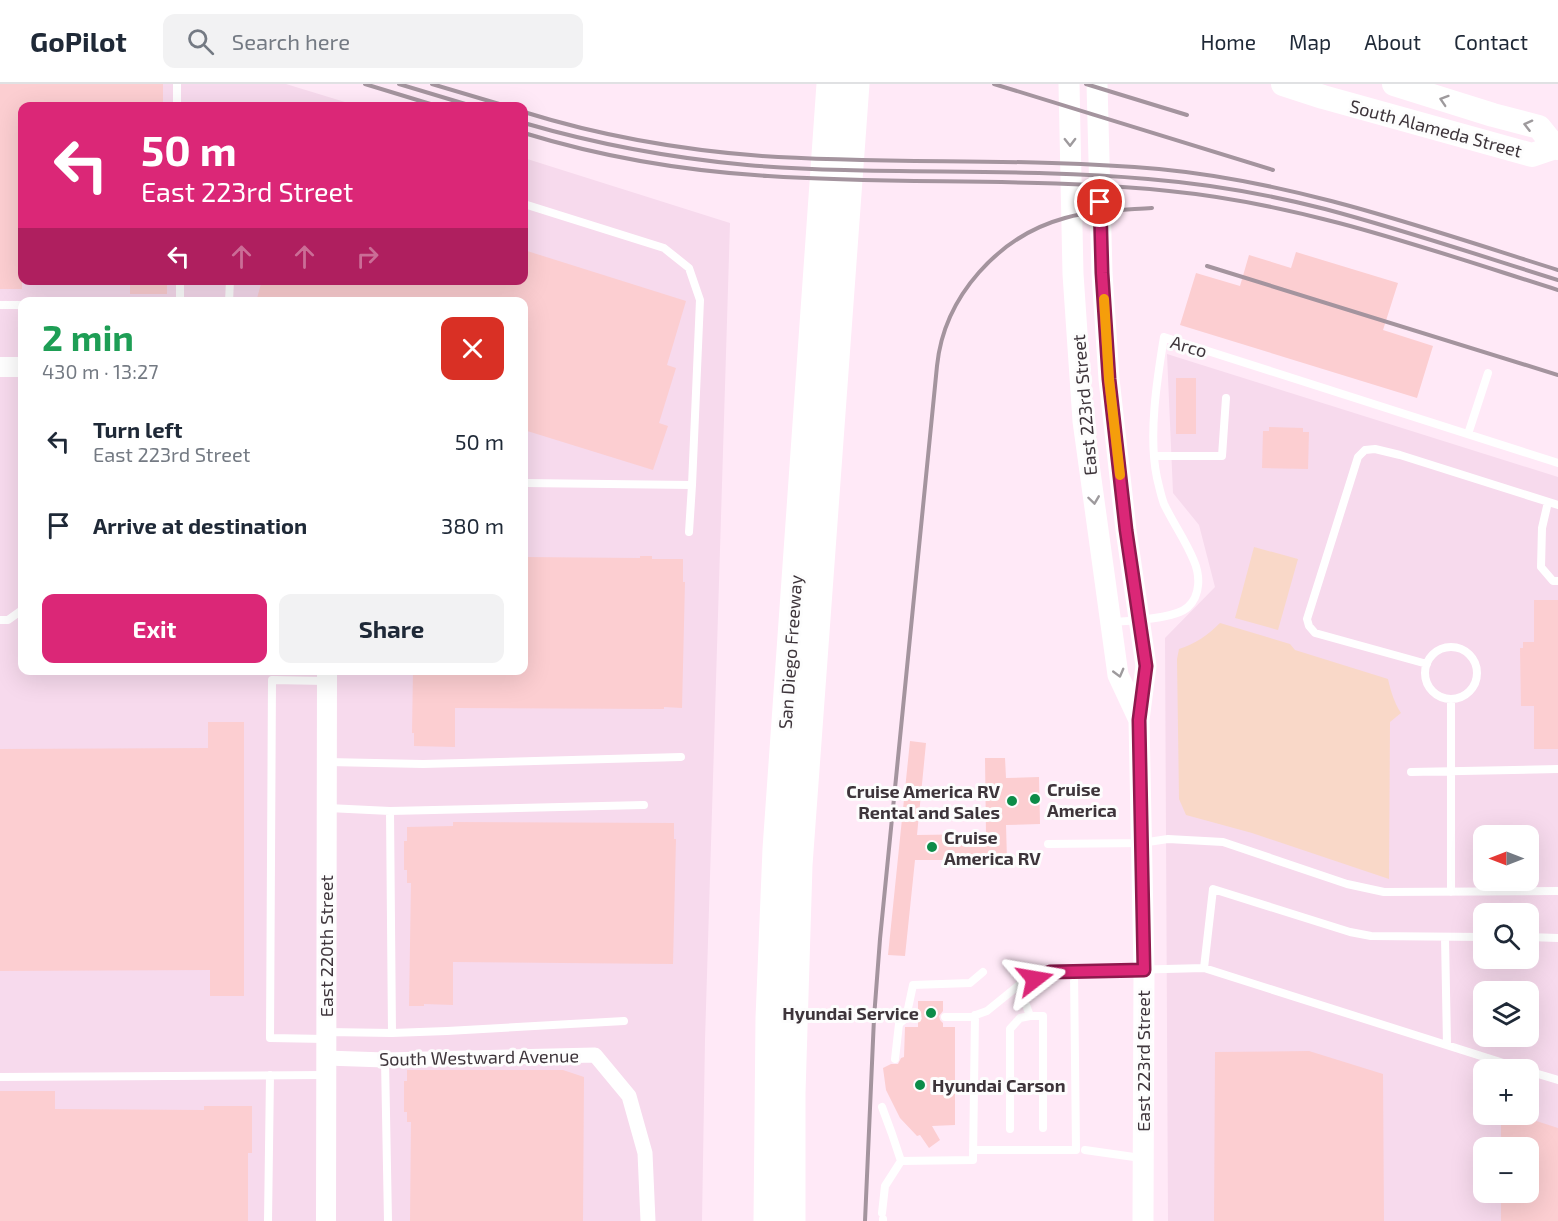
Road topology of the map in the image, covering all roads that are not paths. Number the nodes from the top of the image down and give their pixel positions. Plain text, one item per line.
1 (177, 84) edge
2 (830, 84) edge
3 (845, 84) edge
4 (856, 84) edge
5 (869, 84) edge
6 (1069, 84) edge
7 (1097, 84) edge
8 (1283, 84) edge
9 (1394, 84) edge
10 (1325, 90) edge
11 (177, 102) edge
12 (1556, 148) edge
13 (528, 205) edge
14 (835, 290) junction
15 (0, 305) edge
16 (18, 305) edge
17 (0, 367) edge
18 (18, 367) edge
19 (1488, 373) dead end
20 (1226, 398) dead end
21 (1468, 434) junction
22 (1155, 456) junction
23 (1558, 463) edge
24 (528, 483) edge
25 (692, 485) junction
26 (1548, 502) junction
27 (1558, 505) edge
28 (689, 532) dead end
29 (1558, 581) edge
30 (18, 613) edge
31 (0, 620) edge
32 (1140, 621) junction
33 (1111, 622) junction
34 (1427, 664) junction
35 (327, 676) edge
36 (1451, 699) junction
37 (1139, 720) junction
38 (681, 757) dead end
39 (327, 762) junction
40 (1558, 769) edge
41 (1451, 771) junction
42 (1412, 772) dead end
43 (644, 805) dead end
44 (327, 808) junction
45 (390, 811) junction
46 (1141, 843) junction
47 (1048, 844) dead end
48 (1558, 891) edge
49 (1451, 892) junction
50 (1445, 937) junction
51 (1473, 937) edge
52 (1539, 938) edge
53 (1558, 938) edge
54 (1204, 968) junction
55 (1144, 970) junction
56 (1074, 971) junction
57 (983, 972) dead end
58 (1019, 985) junction
59 (975, 1015) junction
60 (1030, 1016) junction
61 (916, 1017) dead end
62 (945, 1017) dead end
63 (906, 1018) junction
64 (624, 1021) dead end
65 (393, 1033) junction
66 (1447, 1045) junction
67 (326, 1051) junction
68 (385, 1059) junction
69 (895, 1059) dead end
70 (1492, 1059) edge
71 (1539, 1074) edge
72 (270, 1076) junction
73 (0, 1077) edge
74 (1558, 1080) edge
75 (882, 1107) dead end
76 (1043, 1128) dead end
77 (1010, 1129) dead end
78 (974, 1150) junction
79 (1081, 1150) junction
80 (1143, 1158) junction
81 (901, 1161) junction
82 (883, 1218) edge
83 (268, 1221) edge
84 (326, 1221) edge
85 (388, 1221) edge
86 (648, 1221) edge
87 (767, 1221) edge
88 (782, 1221) edge
89 (792, 1221) edge
90 (807, 1221) edge
91 (1143, 1221) edge

1 - 11 lane
2 - 14 highway, San Diego Freeway
3 - 14 highway
4 - 14 highway
5 - 14 highway, San Diego Freeway
6 -> 33 main road, East 223rd Street
7 - 32 main road, East 223rd Street
8 - 10 main road, South Alameda Street
12 -> 9 main road, South Alameda Street
10 - 12 main road, South Alameda Street
13 - 25 lane
14 - 87 highway, San Diego Freeway
14 - 88 highway
14 - 89 highway
14 - 90 highway, San Diego Freeway
15 - 16 lane
17 - 18 street
19 - 21 lane
20 - 22 lane
21 - 22 lane, Arco
21 - 23 lane, Arco
22 - 32 lane, Arco
24 - 25 lane
25 - 28 lane
26 - 27 lane
26 - 29 lane
26 - 34 lane
30 - 31 lane
32 - 33 lane, Arco
32 - 37 main road, East 223rd Street
33 -> 37 main road, East 223rd Street
34 - 36 lane
34 - 36 lane
35 - 39 street, East 220th Street
35 - 67 lane
36 - 41 lane
37 - 46 main road, East 223rd Street
38 - 39 lane
39 - 44 street, East 220th Street
40 - 41 lane
41 - 42 lane
41 - 49 lane
43 - 45 lane
44 - 45 lane
44 - 67 street, East 220th Street
45 - 65 lane
46 - 47 lane
46 - 49 lane
46 - 55 main road, East 223rd Street
48 - 49 lane
50 - 51 lane
50 - 54 lane
50 - 66 lane
52 - 53 lane
54 - 55 lane
54 - 66 lane
55 - 56 lane
55 - 80 main road, East 223rd Street
56 - 58 lane
56 - 79 lane
57 - 63 lane
58 - 59 lane
58 - 60 lane
59 - 62 lane
59 - 78 lane
60 - 76 lane
60 - 77 lane
61 - 63 lane
63 - 69 lane
64 - 65 lane
65 - 67 lane
66 - 70 lane
67 - 68 street, South Westward Avenue
67 - 72 lane
67 - 84 street, East 220th Street
68 - 85 lane
68 - 86 street, South Westward Avenue
71 - 74 lane
72 - 73 lane
72 - 83 lane
75 - 81 lane
78 - 79 lane
78 - 81 lane
79 - 80 lane
80 - 91 main road, East 223rd Street
81 - 82 lane

